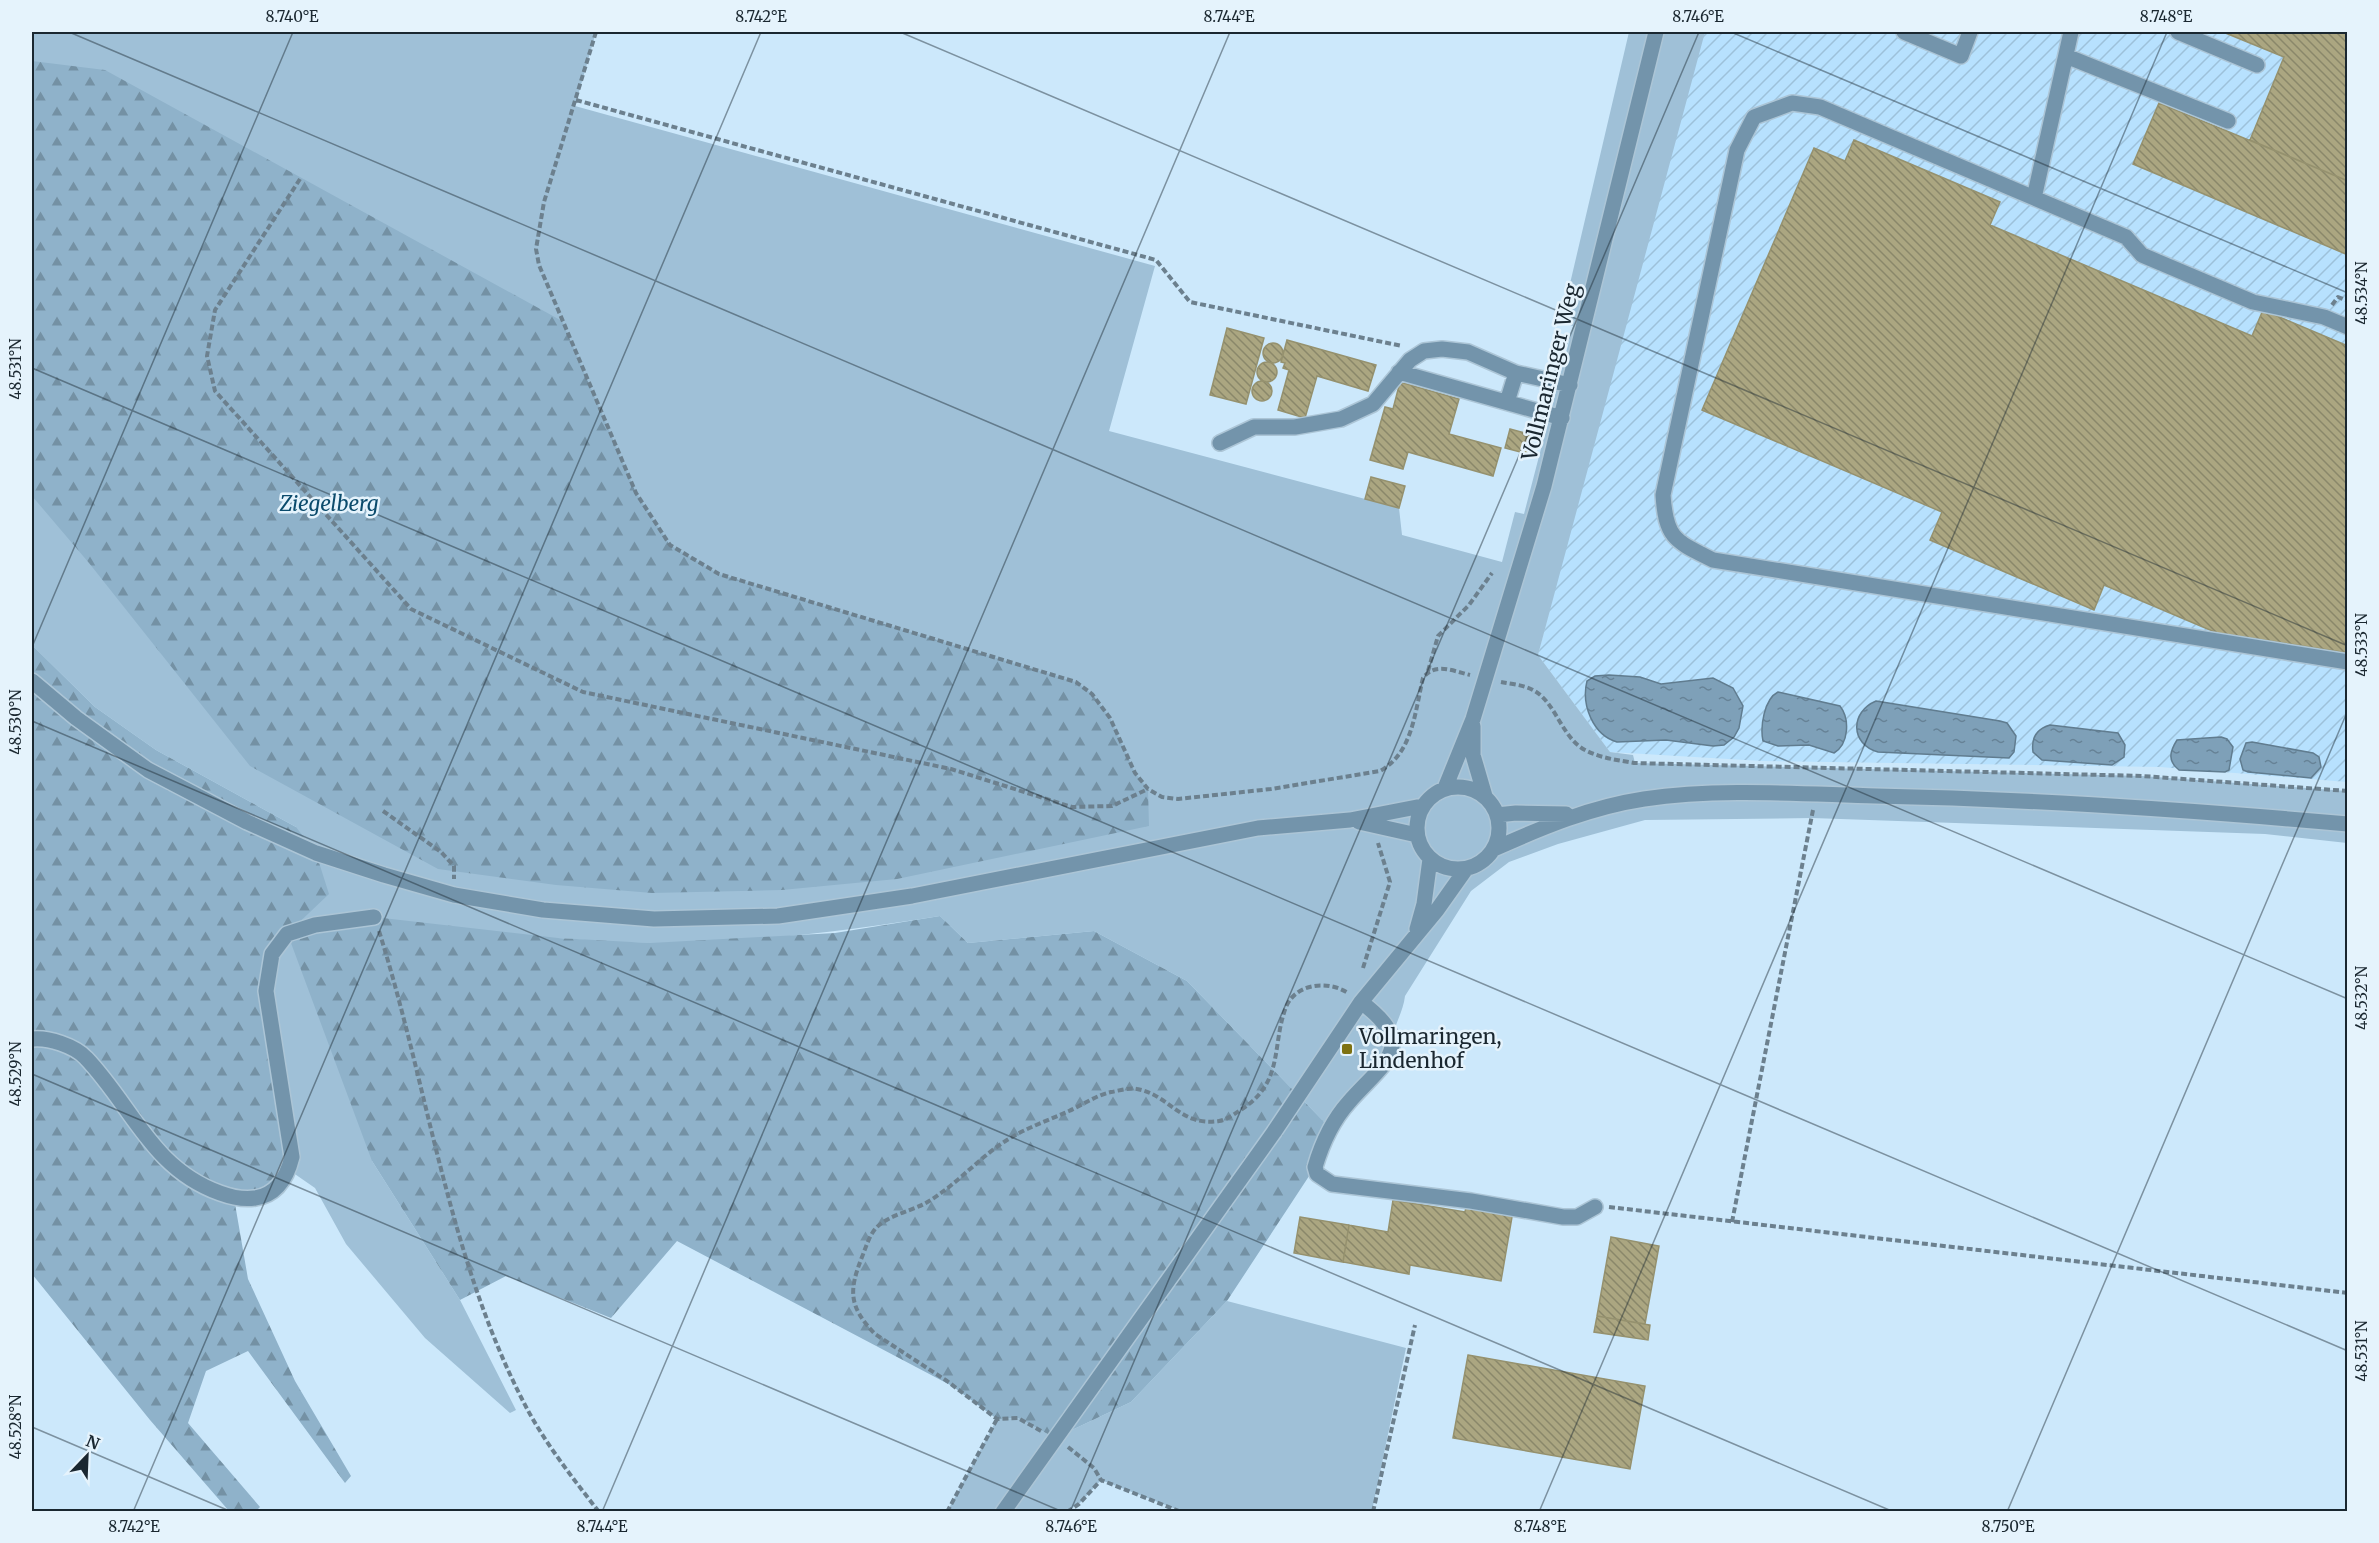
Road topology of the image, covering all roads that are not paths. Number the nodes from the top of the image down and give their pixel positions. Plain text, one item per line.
1 (1656, 32) edge
2 (1904, 32) edge
3 (1970, 32) edge
4 (2071, 32) edge
5 (2178, 32) edge
6 (2066, 56) junction
7 (2257, 65) dead end
8 (2229, 121) dead end
9 (2034, 198) junction
10 (2348, 327) edge
11 (1399, 372) junction
12 (1516, 373) junction
13 (1570, 385) junction
14 (1507, 402) junction
15 (1562, 417) junction
16 (1220, 443) dead end
17 (2348, 662) edge
18 (32, 681) edge
19 (1473, 719) junction
20 (1445, 788) junction
21 (1485, 796) junction
22 (1422, 806) junction
23 (1575, 814) junction
24 (1497, 815) junction
25 (1350, 820) junction
26 (2348, 824) edge
27 (1417, 835) junction
28 (1494, 849) junction
29 (1430, 859) junction
30 (1466, 869) junction
31 (374, 917) road end
32 (1415, 935) junction
33 (1361, 1002) junction
34 (32, 1039) edge
35 (1595, 1207) road end
36 (1003, 1512) edge

1 - 13 street, Vollmaringer Weg
2 - 3 street
4 - 6 street
5 - 7 street
6 - 8 street
6 - 9 street
9 - 10 street
9 - 17 street
11 - 12 street
11 - 14 street
11 - 16 street
12 - 13 street
12 - 14 street
13 - 15 street, Vollmaringer Weg
14 - 15 street
15 - 19 street, Vollmaringer Weg
18 - 25 street
19 - 20 street, Vollmaringer Weg
19 - 21 street, Vollmaringer Weg
20 - 21 street
20 - 22 street
21 - 24 street
22 - 25 street
22 - 27 street
23 - 24 street
23 - 26 street
23 - 28 street
24 - 28 street
25 - 27 street
27 - 29 street
28 - 30 street
29 - 30 street
29 - 32 street
30 - 32 street
31 - 34 street
32 - 33 street
33 - 35 street
33 - 36 street

